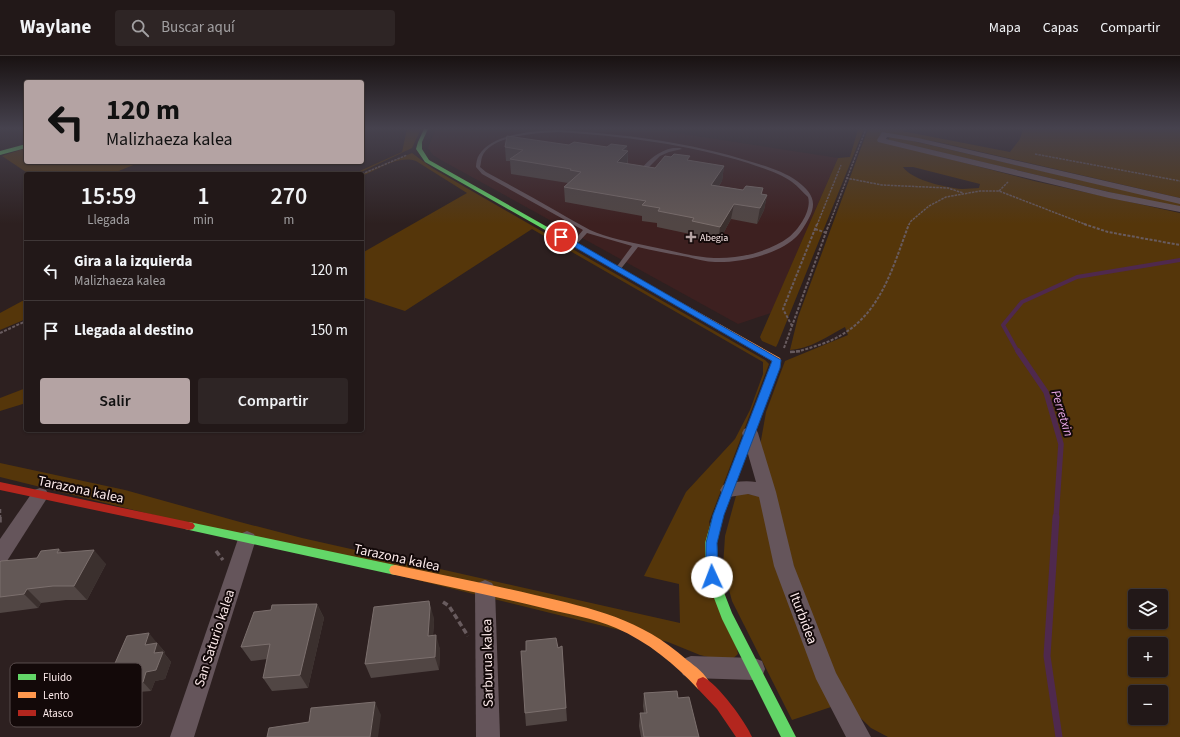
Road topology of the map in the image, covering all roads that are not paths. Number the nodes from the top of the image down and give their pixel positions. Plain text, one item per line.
1 (427, 161) edge
2 (479, 161) edge
3 (652, 161) edge
4 (742, 161) edge
5 (967, 161) edge
6 (1007, 161) edge
7 (642, 171) edge
8 (1180, 201) edge
9 (1180, 210) edge
10 (586, 230) junction
11 (574, 244) junction
12 (636, 245) junction
13 (618, 269) junction
14 (750, 433) junction
15 (0, 486) edge
16 (729, 490) junction
17 (767, 492) junction
18 (40, 494) junction
19 (247, 539) junction
20 (0, 555) edge
21 (485, 590) junction
22 (687, 667) junction
23 (754, 669) junction
24 (182, 737) edge
25 (488, 737) edge
26 (745, 737) edge
27 (789, 737) edge
28 (860, 737) edge

1 - 11 street
2 - 10 lane
3 - 7 lane
4 - 12 lane
5 - 9 street
6 - 8 street
10 - 11 lane
10 - 12 lane
11 - 13 street
12 - 13 lane
13 - 14 street
14 - 16 street
14 - 17 street, Iturbidea
15 - 18 street, Tarazona kalea
16 - 17 street
16 - 23 street
17 - 28 street, Iturbidea
18 - 19 street, Tarazona kalea
18 - 20 street
19 - 21 street, Tarazona kalea
19 - 24 street, San Saturio kalea
21 - 22 street, Tarazona kalea
21 - 25 street, Sarburua kalea
22 - 23 street
22 - 26 street, Tarazona kalea
23 - 27 street

